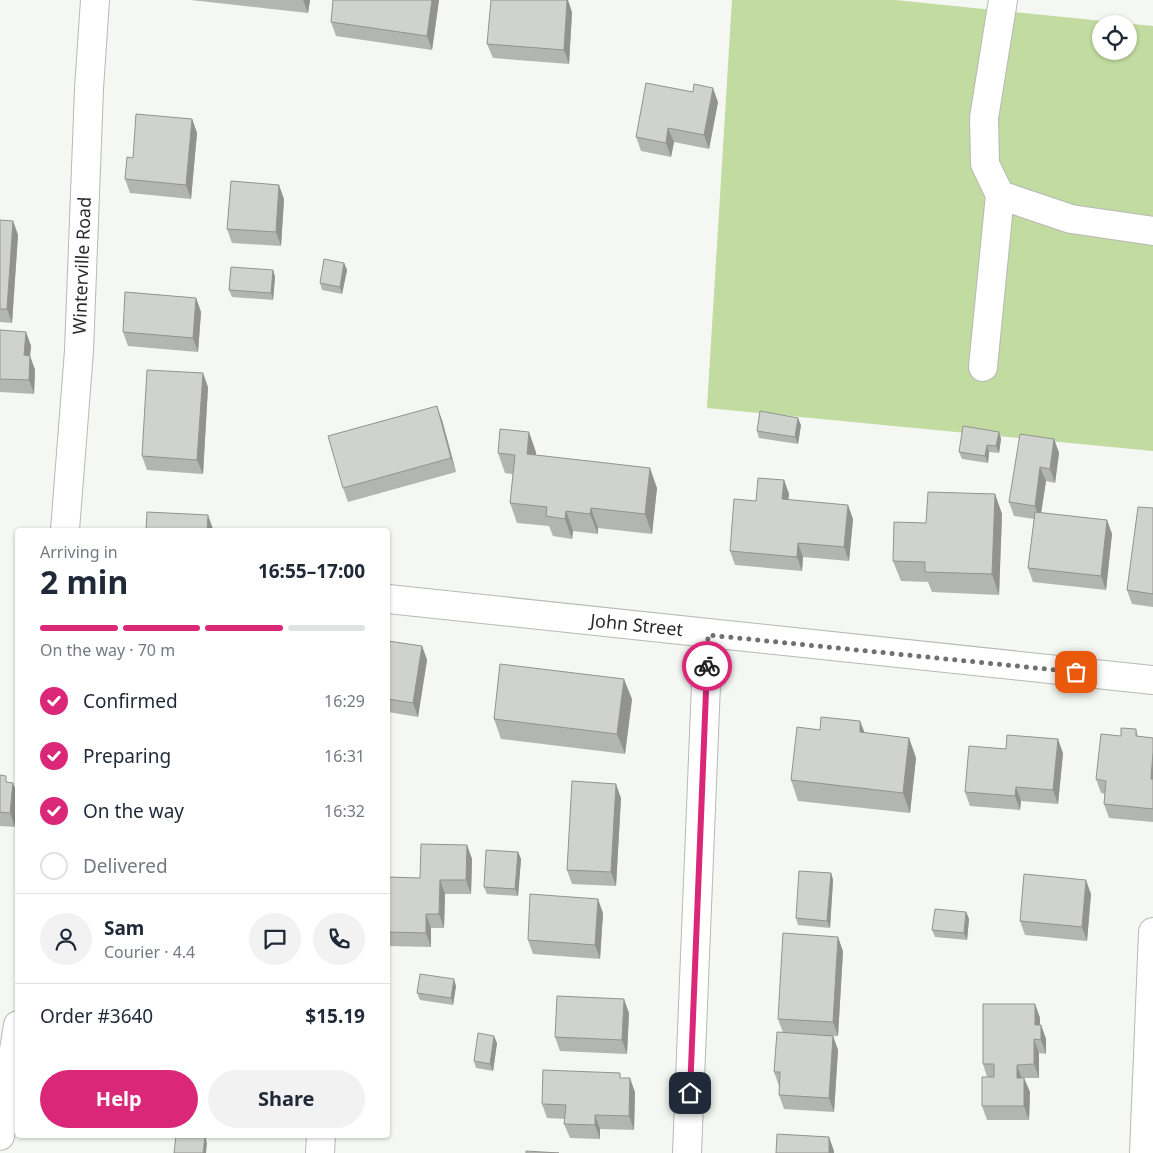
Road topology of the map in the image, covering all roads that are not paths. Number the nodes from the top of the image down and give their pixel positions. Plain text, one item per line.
1 (95, 0) edge
2 (1004, 0) edge
3 (1000, 195) junction
4 (1153, 232) edge
5 (983, 367) dead end
6 (65, 528) edge
7 (390, 599) edge
8 (708, 635) junction
9 (1153, 680) edge
10 (1153, 932) edge
11 (15, 1044) edge
12 (0, 1136) edge
13 (321, 1138) edge
14 (320, 1153) edge
15 (687, 1153) edge
16 (1144, 1153) edge

1 - 6 street, Winterville Road
2 - 3 street
3 - 4 street
3 - 5 street
7 - 8 street, John Street
8 - 9 street, John Street
8 - 15 street
10 - 16 street
11 - 12 street
13 - 14 street

